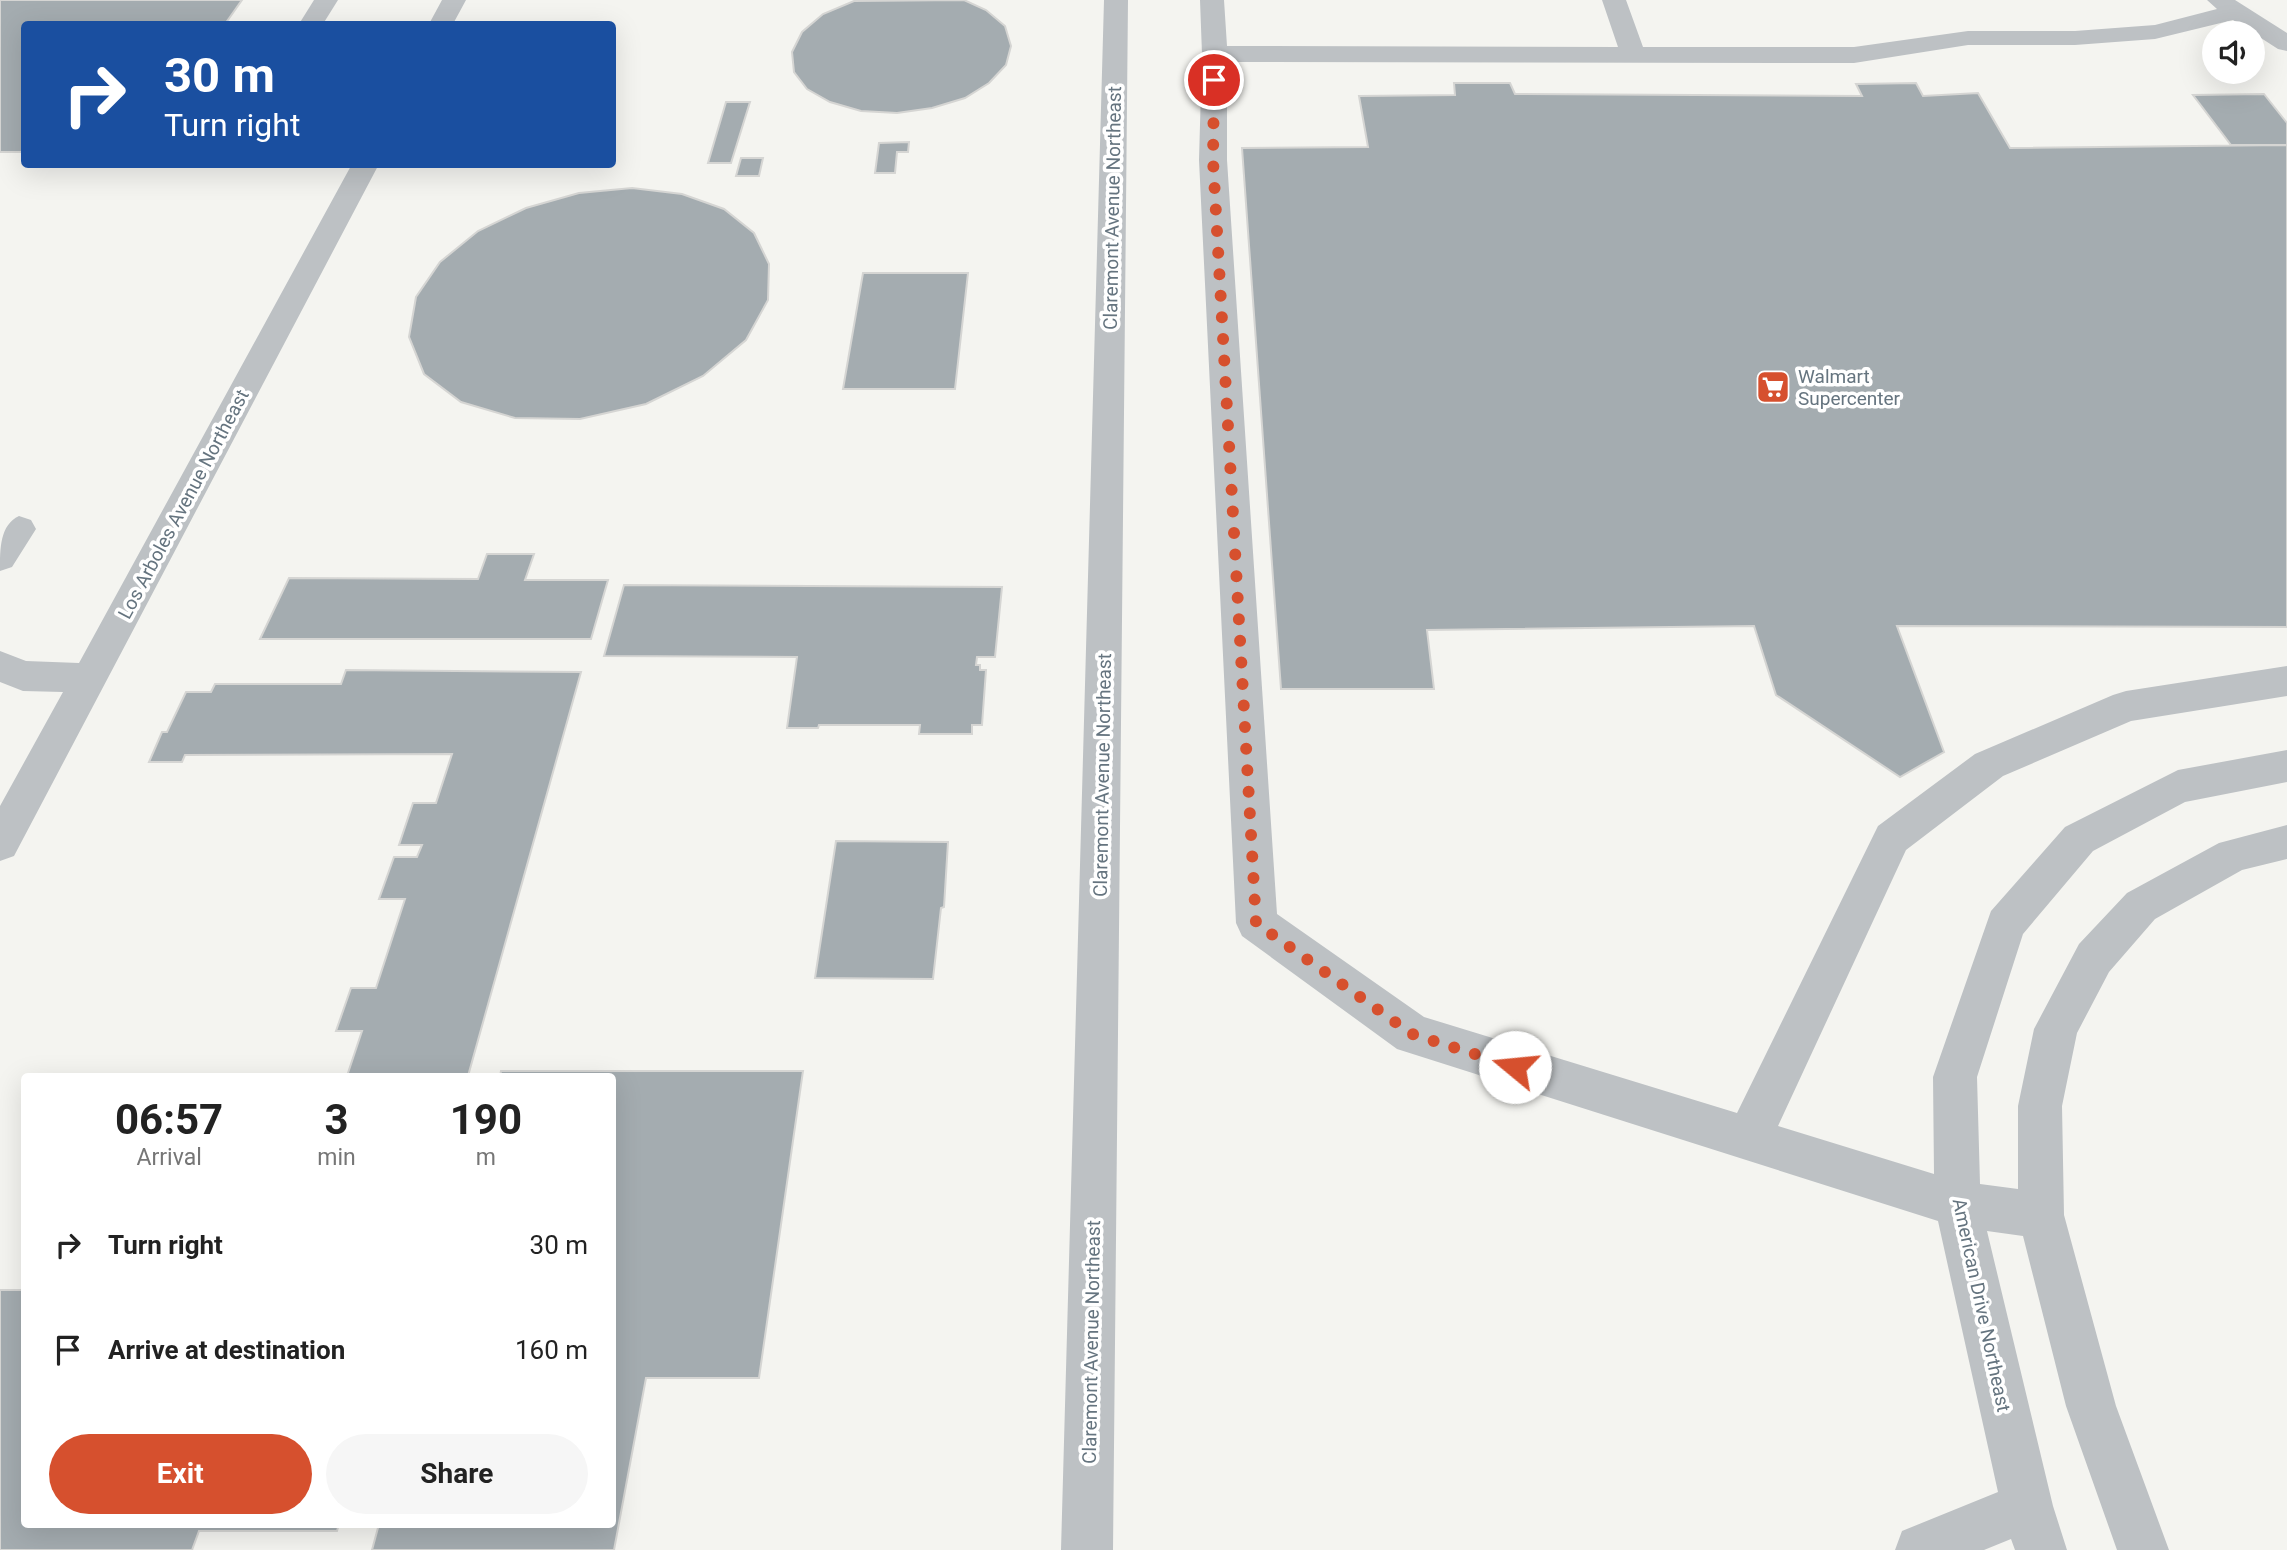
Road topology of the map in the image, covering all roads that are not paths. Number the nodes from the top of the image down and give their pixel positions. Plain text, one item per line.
1 (326, 0) edge
2 (454, 0) edge
3 (1116, 0) edge
4 (1212, 0) edge
5 (1614, 0) edge
6 (2228, 6) edge
7 (313, 21) edge
8 (443, 21) edge
9 (2287, 44) edge
10 (1215, 54) junction
11 (1633, 54) junction
12 (364, 168) edge
13 (19, 529) dead end
14 (0, 558) edge
15 (0, 666) edge
16 (89, 678) junction
17 (2287, 681) edge
18 (2287, 766) edge
19 (2287, 842) edge
20 (0, 844) edge
21 (1748, 1139) junction
22 (1957, 1204) junction
23 (2041, 1215) junction
24 (2034, 1528) edge
25 (1087, 1550) edge
26 (1921, 1550) edge
27 (2143, 1550) edge

1 - 7 street
2 - 8 street
3 - 25 street, Claremont Avenue Northeast
4 - 10 street
5 - 11 street
6 - 9 street
6 - 11 street
10 - 11 street
10 - 21 street
12 - 16 street, Los Arboles Avenue Northeast
13 - 14 street
15 - 16 street
16 - 20 street, Los Arboles Avenue Northeast
17 - 21 street
18 - 22 street, American Drive Northeast
19 - 23 street
21 - 22 street
22 - 23 street
22 - 24 street, American Drive Northeast
23 - 27 street
24 - 26 street

